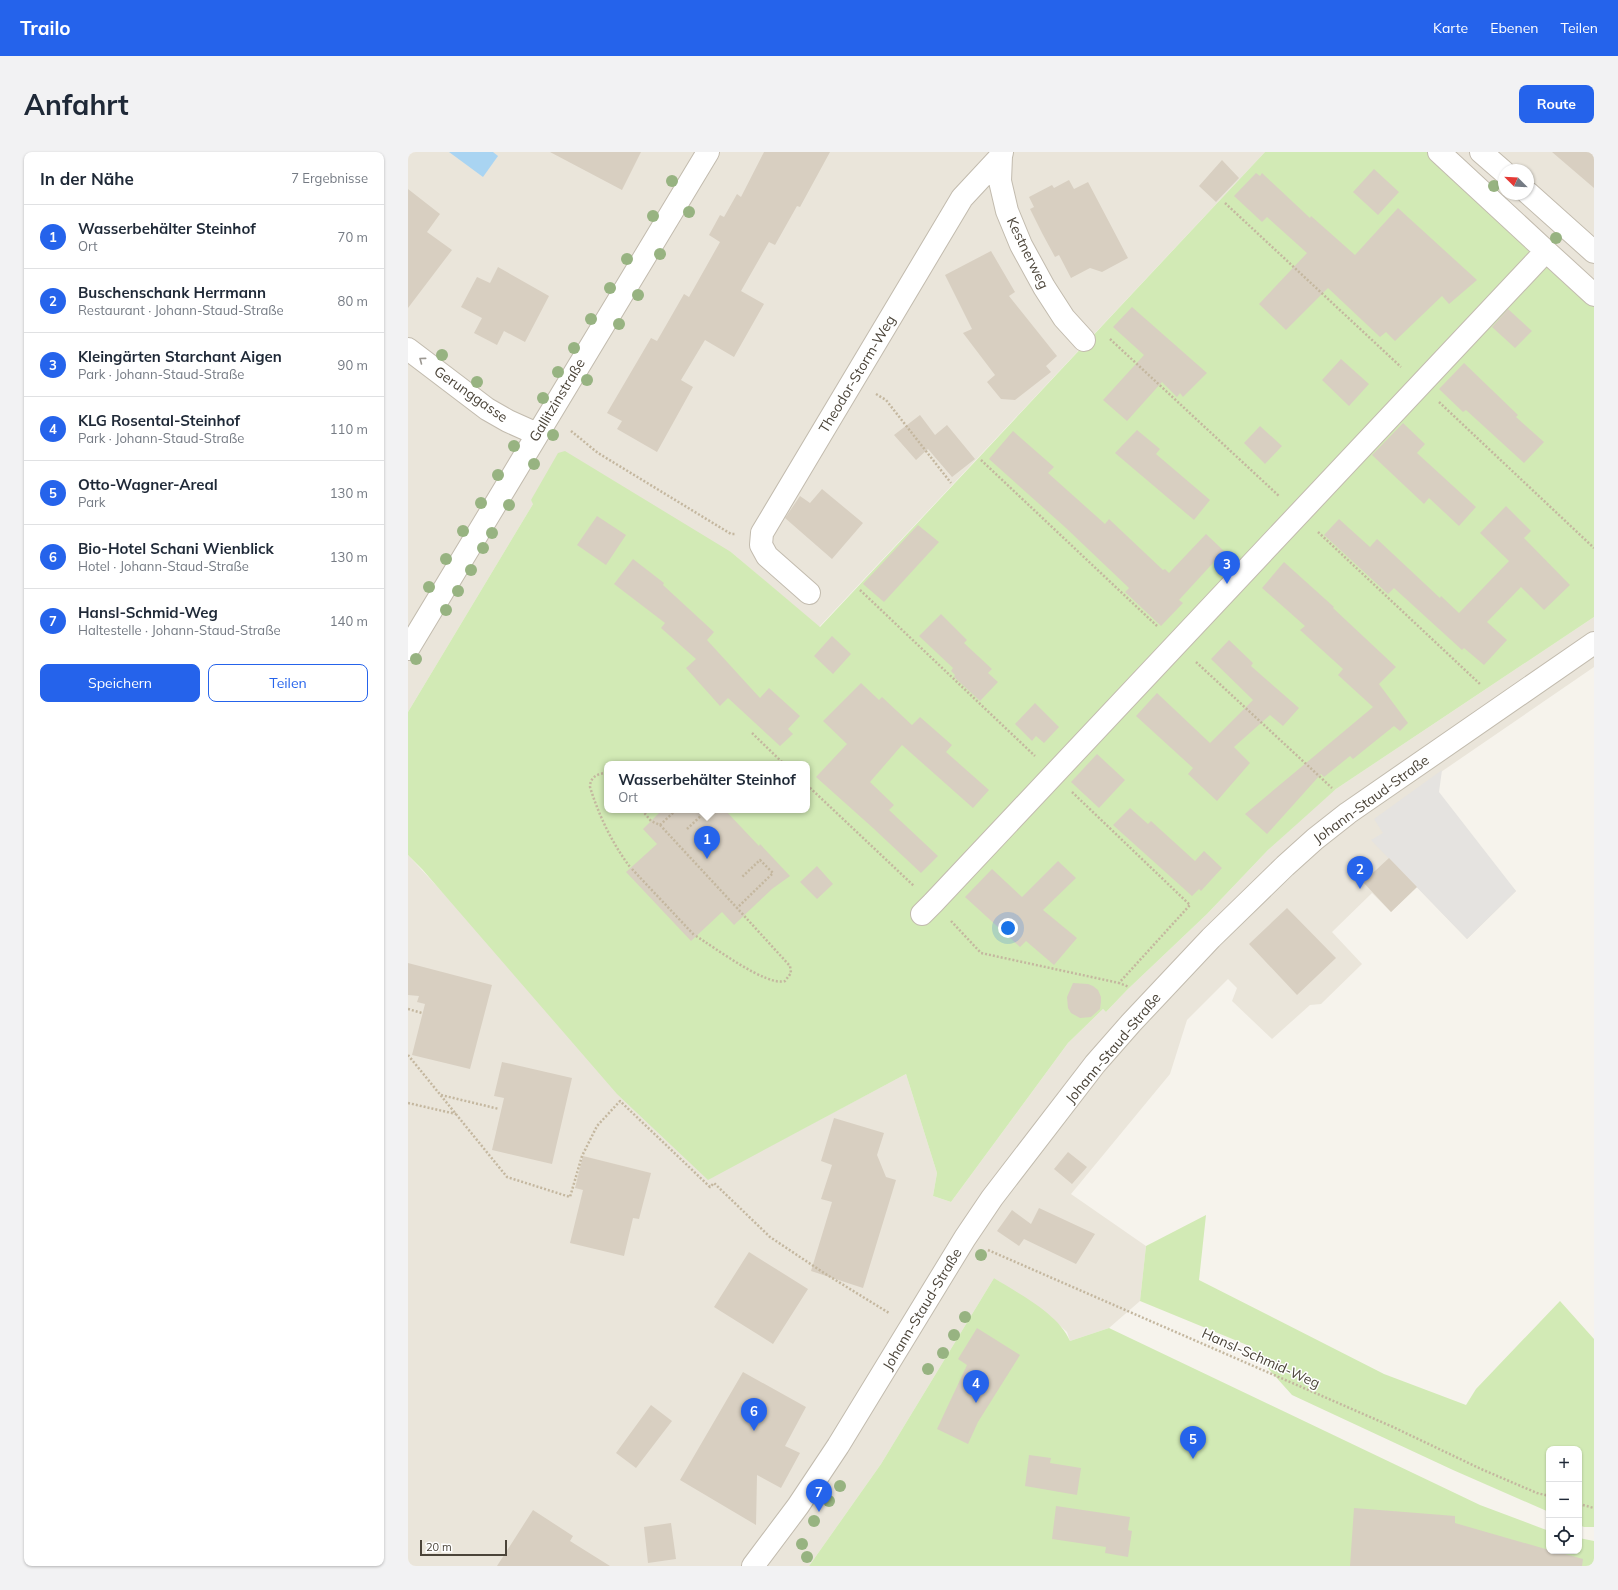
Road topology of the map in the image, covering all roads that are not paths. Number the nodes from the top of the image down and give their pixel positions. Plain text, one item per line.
1 (708, 152) edge
2 (1439, 152) edge
3 (1481, 152) edge
4 (1001, 154) edge
5 (1498, 167) edge
6 (1534, 199) edge
7 (1546, 251) junction
8 (1594, 252) edge
9 (1594, 295) edge
10 (1084, 340) dead end
11 (408, 349) edge
12 (537, 434) junction
13 (809, 594) dead end
14 (1594, 643) edge
15 (408, 649) edge
16 (922, 914) dead end
17 (753, 1566) edge

1 - 12 street, Gallitzinstraße
2 - 7 street
3 - 5 street
4 - 10 street, Kestnerweg
4 - 13 street, Theodor-Storm-Weg
6 - 8 street
7 - 9 street
7 - 16 street
12 -> 11 street, Gerunggasse
12 - 15 street, Gallitzinstraße
14 - 17 street, Johann-Staud-Straße

